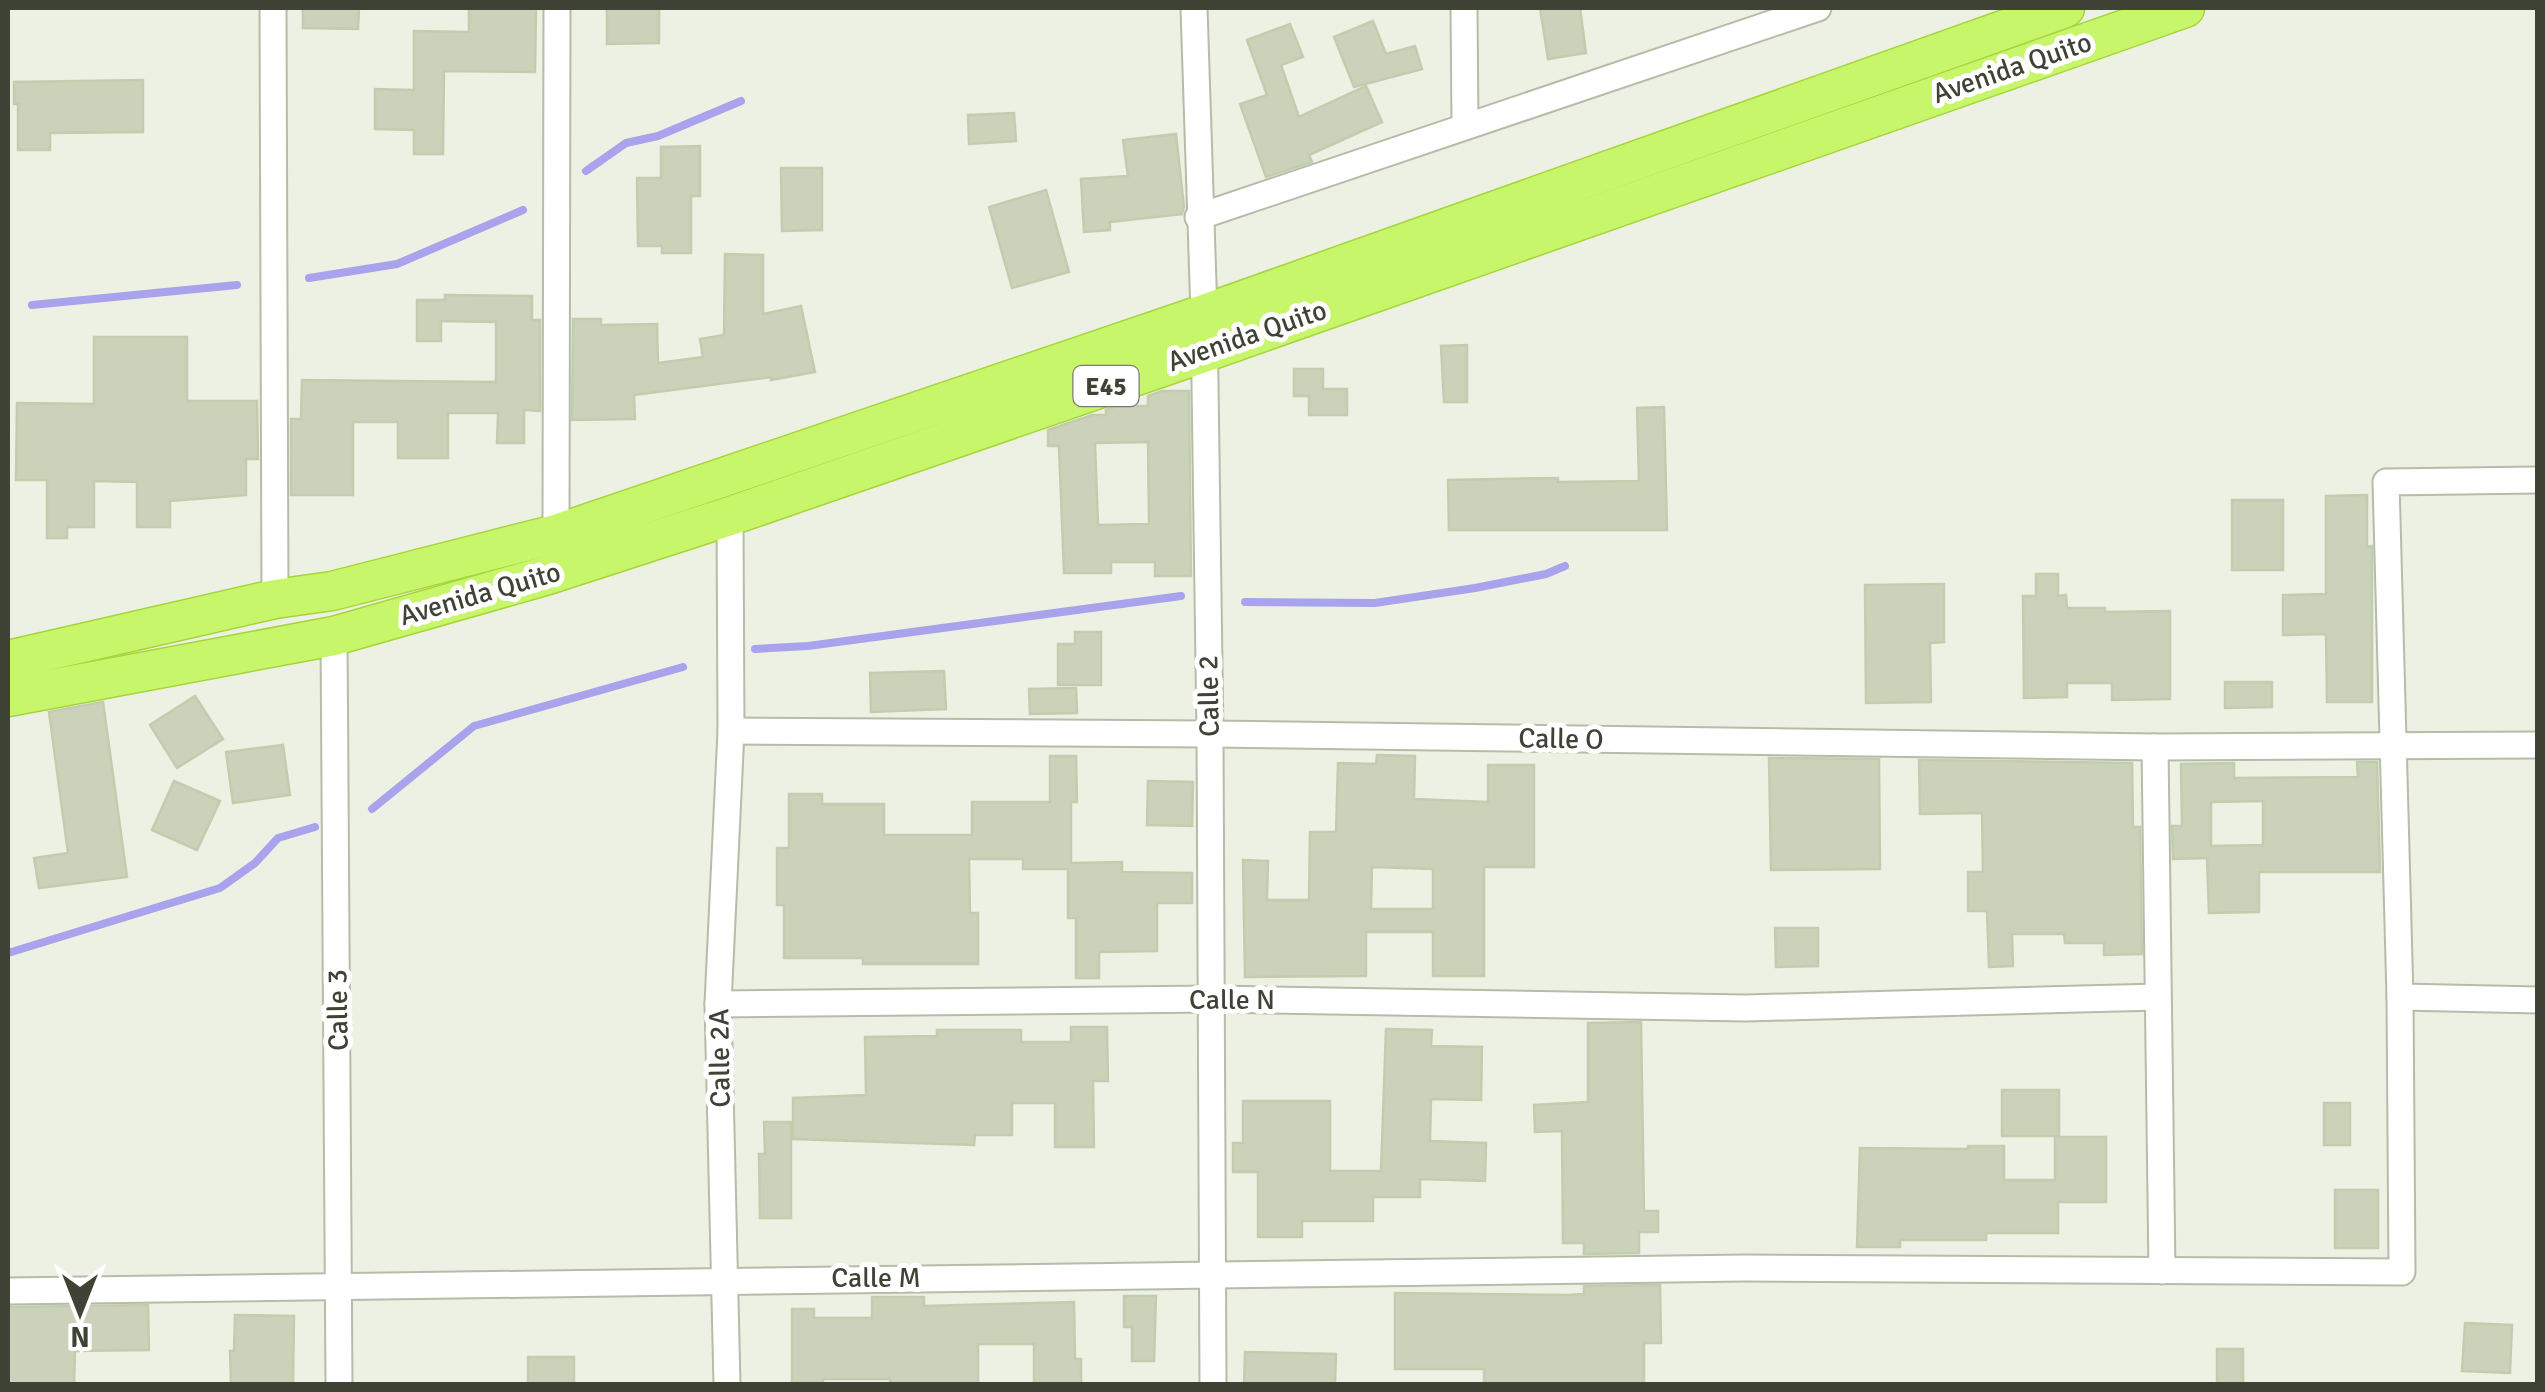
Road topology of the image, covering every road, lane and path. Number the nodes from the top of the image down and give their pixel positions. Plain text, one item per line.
1 (272, 8) edge
2 (557, 8) edge
3 (1194, 8) edge
4 (1464, 8) edge
5 (1818, 8) edge
6 (2065, 8) edge
7 (2185, 8) edge
8 (1465, 125) junction
9 (1198, 217) junction
10 (1204, 314) junction
11 (1203, 353) junction
12 (2538, 480) edge
13 (730, 516) junction
14 (556, 534) junction
15 (275, 600) junction
16 (334, 636) junction
17 (8, 660) edge
18 (8, 697) edge
19 (731, 732) junction
20 (1210, 734) junction
21 (2391, 745) junction
22 (2538, 745) edge
23 (2155, 747) junction
24 (2158, 997) junction
25 (2400, 997) junction
26 (1213, 999) junction
27 (2538, 1000) edge
28 (718, 1004) junction
29 (2162, 1271) junction
30 (1210, 1276) junction
31 (726, 1279) junction
32 (340, 1284) junction
33 (8, 1291) edge
34 (339, 1384) edge
35 (727, 1384) edge
36 (1213, 1384) edge

1 - 15 street
2 - 14 street
3 - 9 street, Calle 2
4 - 8 street
5 - 8 street
6 - 10 highway, Avenida Quito / E45
7 - 11 highway, Avenida Quito / E45
8 - 9 street
9 - 10 street, Calle 2
10 - 11 street, Calle 2
10 - 14 highway, Avenida Quito / E45
11 - 13 highway, Avenida Quito / E45
11 - 20 street, Calle 2
12 - 21 street
13 - 16 highway, Avenida Quito / E45
13 - 19 street, Calle 2A
14 - 15 highway, Avenida Quito / E45
15 - 17 highway, Avenida Quito / E45
16 - 18 highway, Avenida Quito / E45
16 - 32 street, Calle 3
19 - 20 street, Calle O
19 - 28 street, Calle 2A
20 - 23 street, Calle O
20 - 26 street, Calle 2
21 - 22 street, Calle O
21 - 23 street, Calle O
21 - 25 street
23 - 24 street
24 - 26 street, Calle N
24 - 29 street
25 - 27 street
25 - 29 street, Calle M
26 - 28 street, Calle N
26 - 30 street, Calle 2
28 - 31 street, Calle 2A
29 - 30 street, Calle M
30 - 31 street, Calle M
30 - 36 street, Calle 2
31 - 32 street, Calle M
31 - 35 street, Calle 2A
32 - 33 street, Calle M
32 - 34 street, Calle 3

